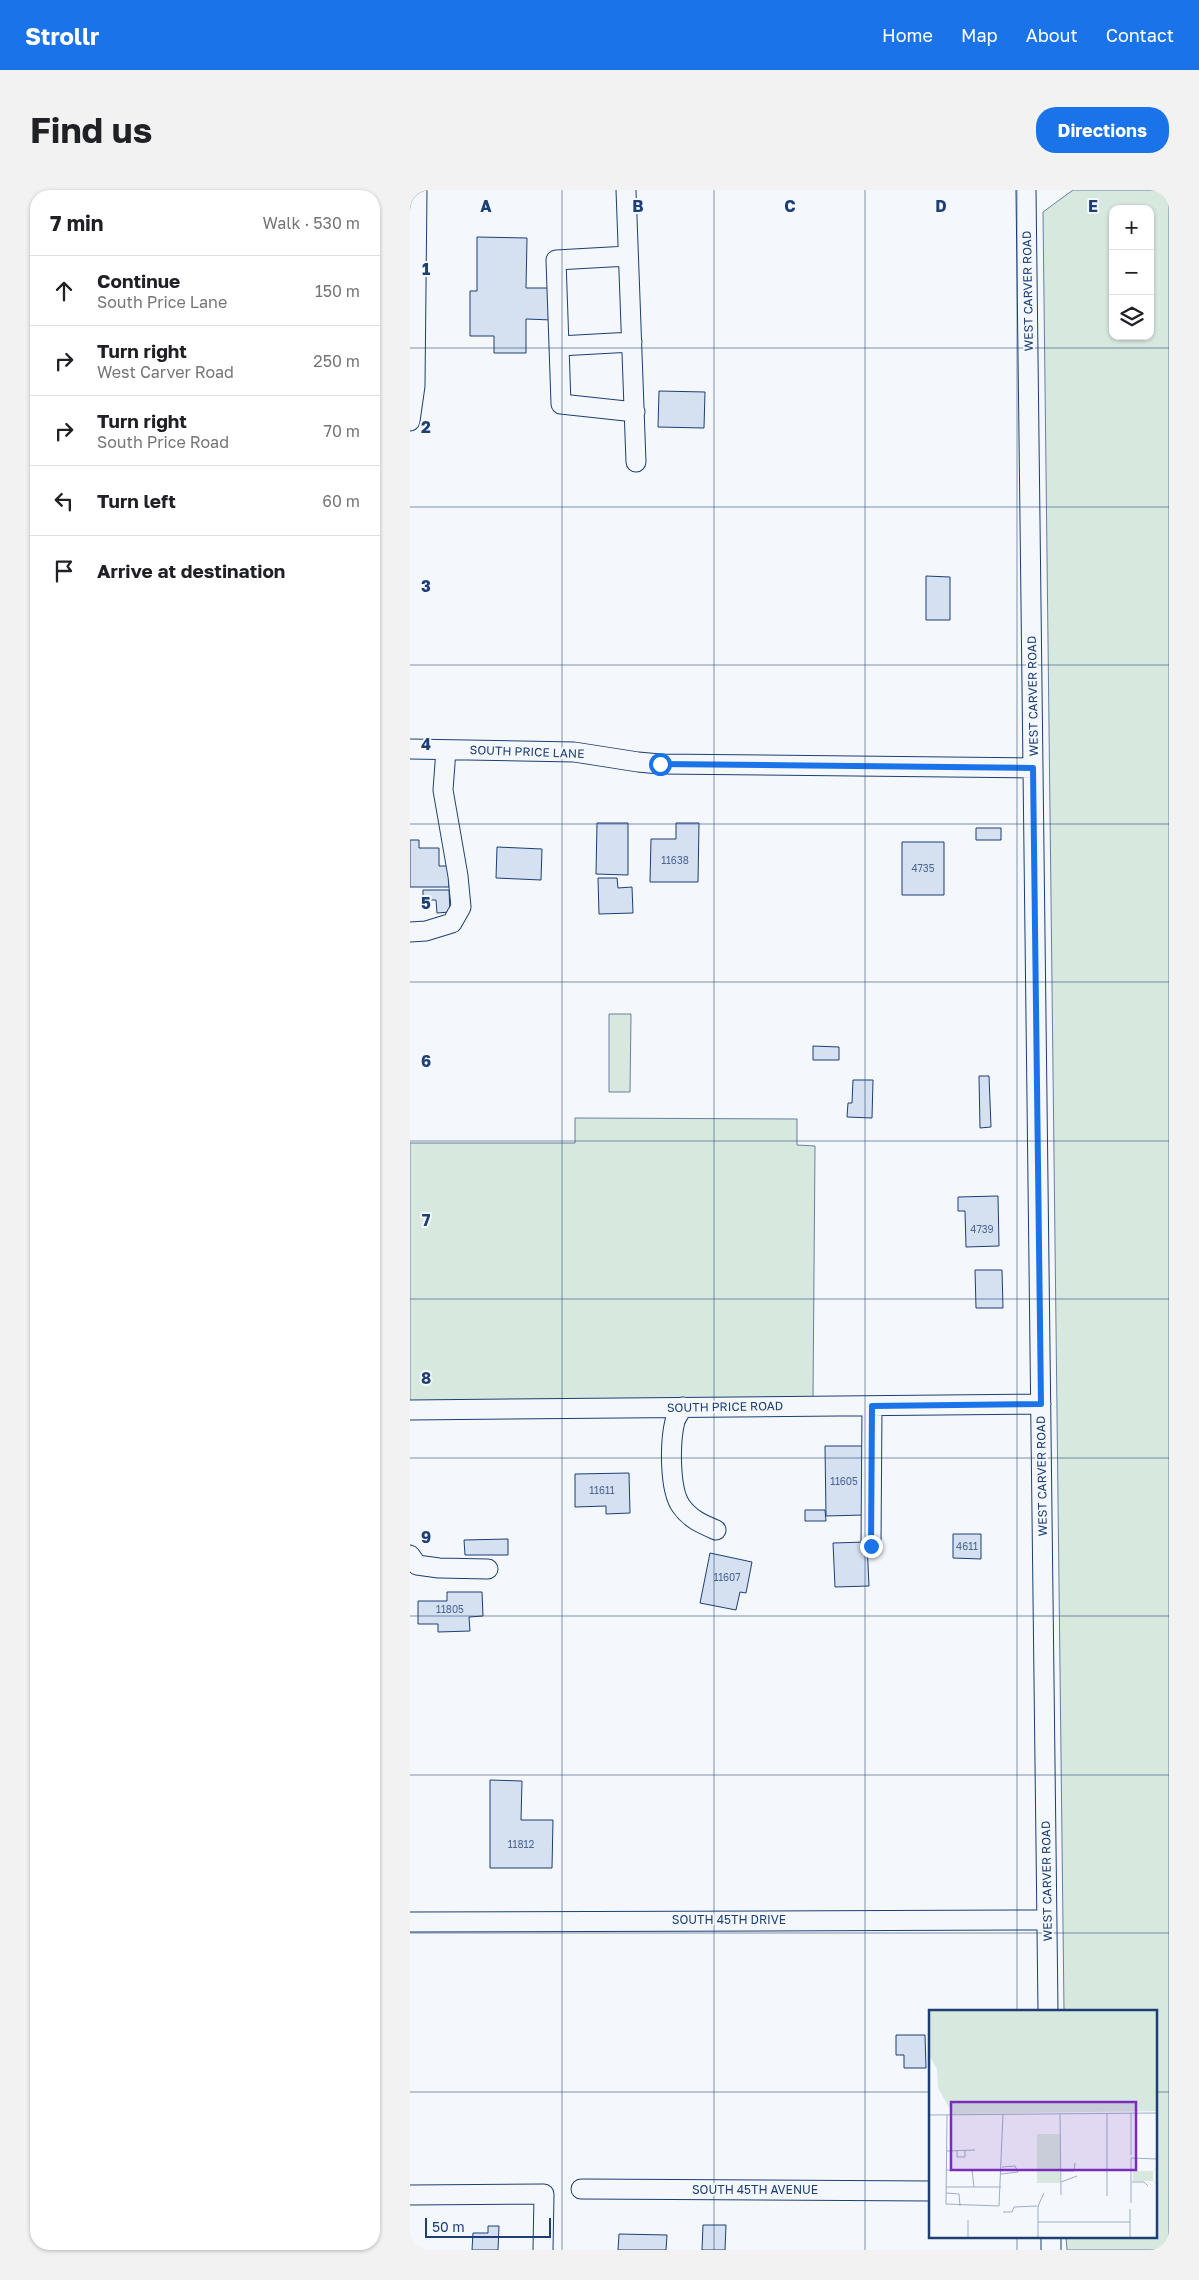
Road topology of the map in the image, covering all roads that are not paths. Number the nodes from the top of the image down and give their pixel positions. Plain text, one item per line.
1 (416, 190) edge
2 (626, 190) edge
3 (1026, 190) edge
4 (628, 256) junction
5 (632, 342) junction
6 (559, 346) junction
7 (634, 412) junction
8 (410, 421) edge
9 (636, 462) dead end
10 (410, 748) edge
11 (446, 750) junction
12 (1020, 768) junction
13 (410, 932) edge
14 (1041, 1404) junction
15 (872, 1406) junction
16 (683, 1407) junction
17 (410, 1410) edge
18 (716, 1530) dead end
19 (871, 1546) dead end
20 (410, 1555) edge
21 (488, 1569) dead end
22 (1047, 1920) junction
23 (410, 1922) edge
24 (1048, 2010) edge
25 (581, 2189) dead end
26 (929, 2192) edge
27 (410, 2195) edge
28 (543, 2250) edge

1 - 8 street
2 - 4 street
3 - 12 street, WEST CARVER ROAD
4 - 5 street
4 - 6 street
5 - 6 street
5 - 7 street
6 - 7 street
7 - 9 street
10 - 11 street, SOUTH PRICE LANE
11 - 12 street, SOUTH PRICE LANE
11 - 13 street
12 - 14 street, WEST CARVER ROAD
14 - 15 street, SOUTH PRICE ROAD
14 - 22 street, WEST CARVER ROAD
15 - 16 street, SOUTH PRICE ROAD
15 - 19 street
16 - 17 street, SOUTH PRICE ROAD
16 - 18 street
20 - 21 street
22 - 23 street, SOUTH 45TH DRIVE
22 - 24 street, WEST CARVER ROAD
25 - 26 street, SOUTH 45TH AVENUE
27 - 28 street

